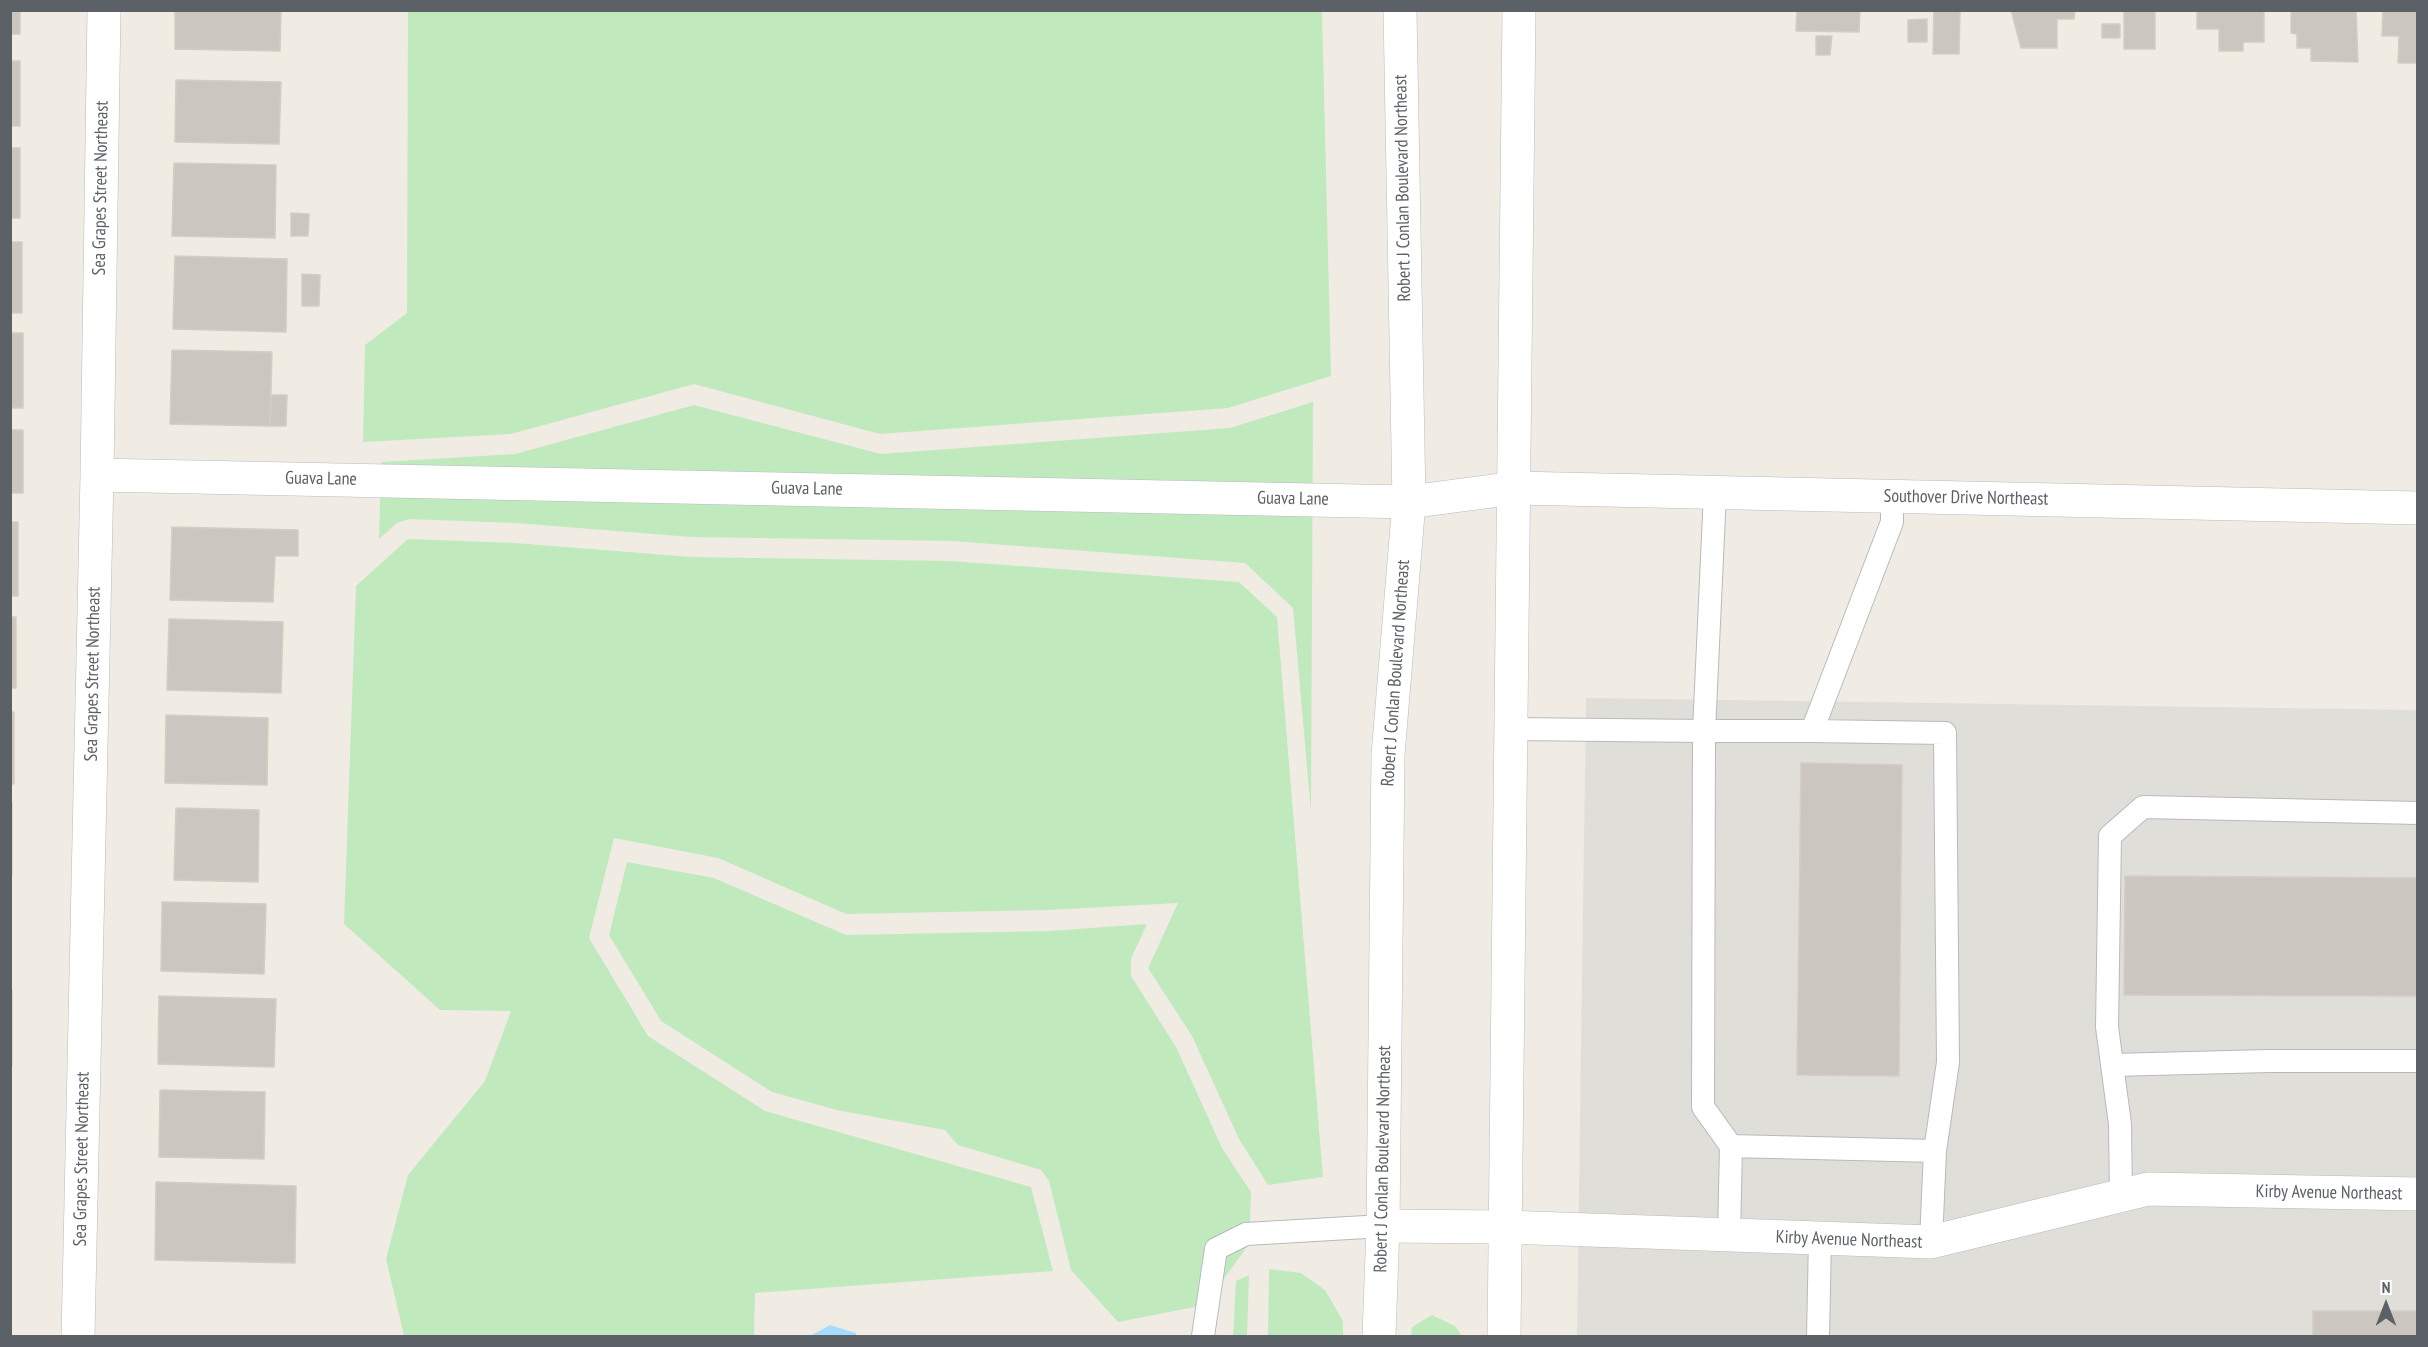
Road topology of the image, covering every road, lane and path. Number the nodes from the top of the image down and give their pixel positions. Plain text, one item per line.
1 (104, 10) edge
2 (1400, 10) edge
3 (1519, 10) edge
4 (97, 475) junction
5 (1515, 488) junction
6 (1715, 493) junction
7 (1892, 496) junction
8 (1409, 502) junction
9 (2418, 508) edge
10 (1512, 729) junction
11 (1704, 730) junction
12 (1812, 730) junction
13 (2418, 813) edge
14 (2418, 1061) edge
15 (2112, 1065) junction
16 (1731, 1146) junction
17 (1935, 1151) junction
18 (2418, 1194) edge
19 (2121, 1196) junction
20 (1383, 1226) junction
21 (1505, 1227) junction
22 (1729, 1236) junction
23 (1820, 1238) junction
24 (1932, 1242) junction
25 (78, 1336) edge
26 (1203, 1336) edge
27 (1379, 1336) edge
28 (1504, 1336) edge
29 (1818, 1336) edge

1 - 4 street, Sea Grapes Street Northeast
2 - 8 street, Robert J Conlan Boulevard Northeast
3 - 5 street
4 - 8 street, Guava Lane
4 - 25 street, Sea Grapes Street Northeast
5 - 6 street, Southover Drive Northeast
5 - 8 street, Guava Lane
5 - 10 street
6 - 7 street, Southover Drive Northeast
6 - 11 lane
7 - 9 street, Southover Drive Northeast
7 - 12 lane
8 - 20 street, Robert J Conlan Boulevard Northeast
10 - 11 lane
10 - 21 street
11 - 12 lane
11 - 16 lane
12 - 17 lane
13 - 15 lane
14 - 15 lane
15 - 19 lane
16 - 17 lane
16 - 22 lane
17 - 24 lane
18 - 19 street, Kirby Avenue Northeast
19 - 24 street, Kirby Avenue Northeast
20 - 21 street, Kirby Avenue Northeast
20 - 26 lane
20 - 27 street, Robert J Conlan Boulevard Northeast
21 - 22 street, Kirby Avenue Northeast
21 - 28 street
22 - 23 street, Kirby Avenue Northeast
23 - 24 street, Kirby Avenue Northeast
23 - 29 lane

